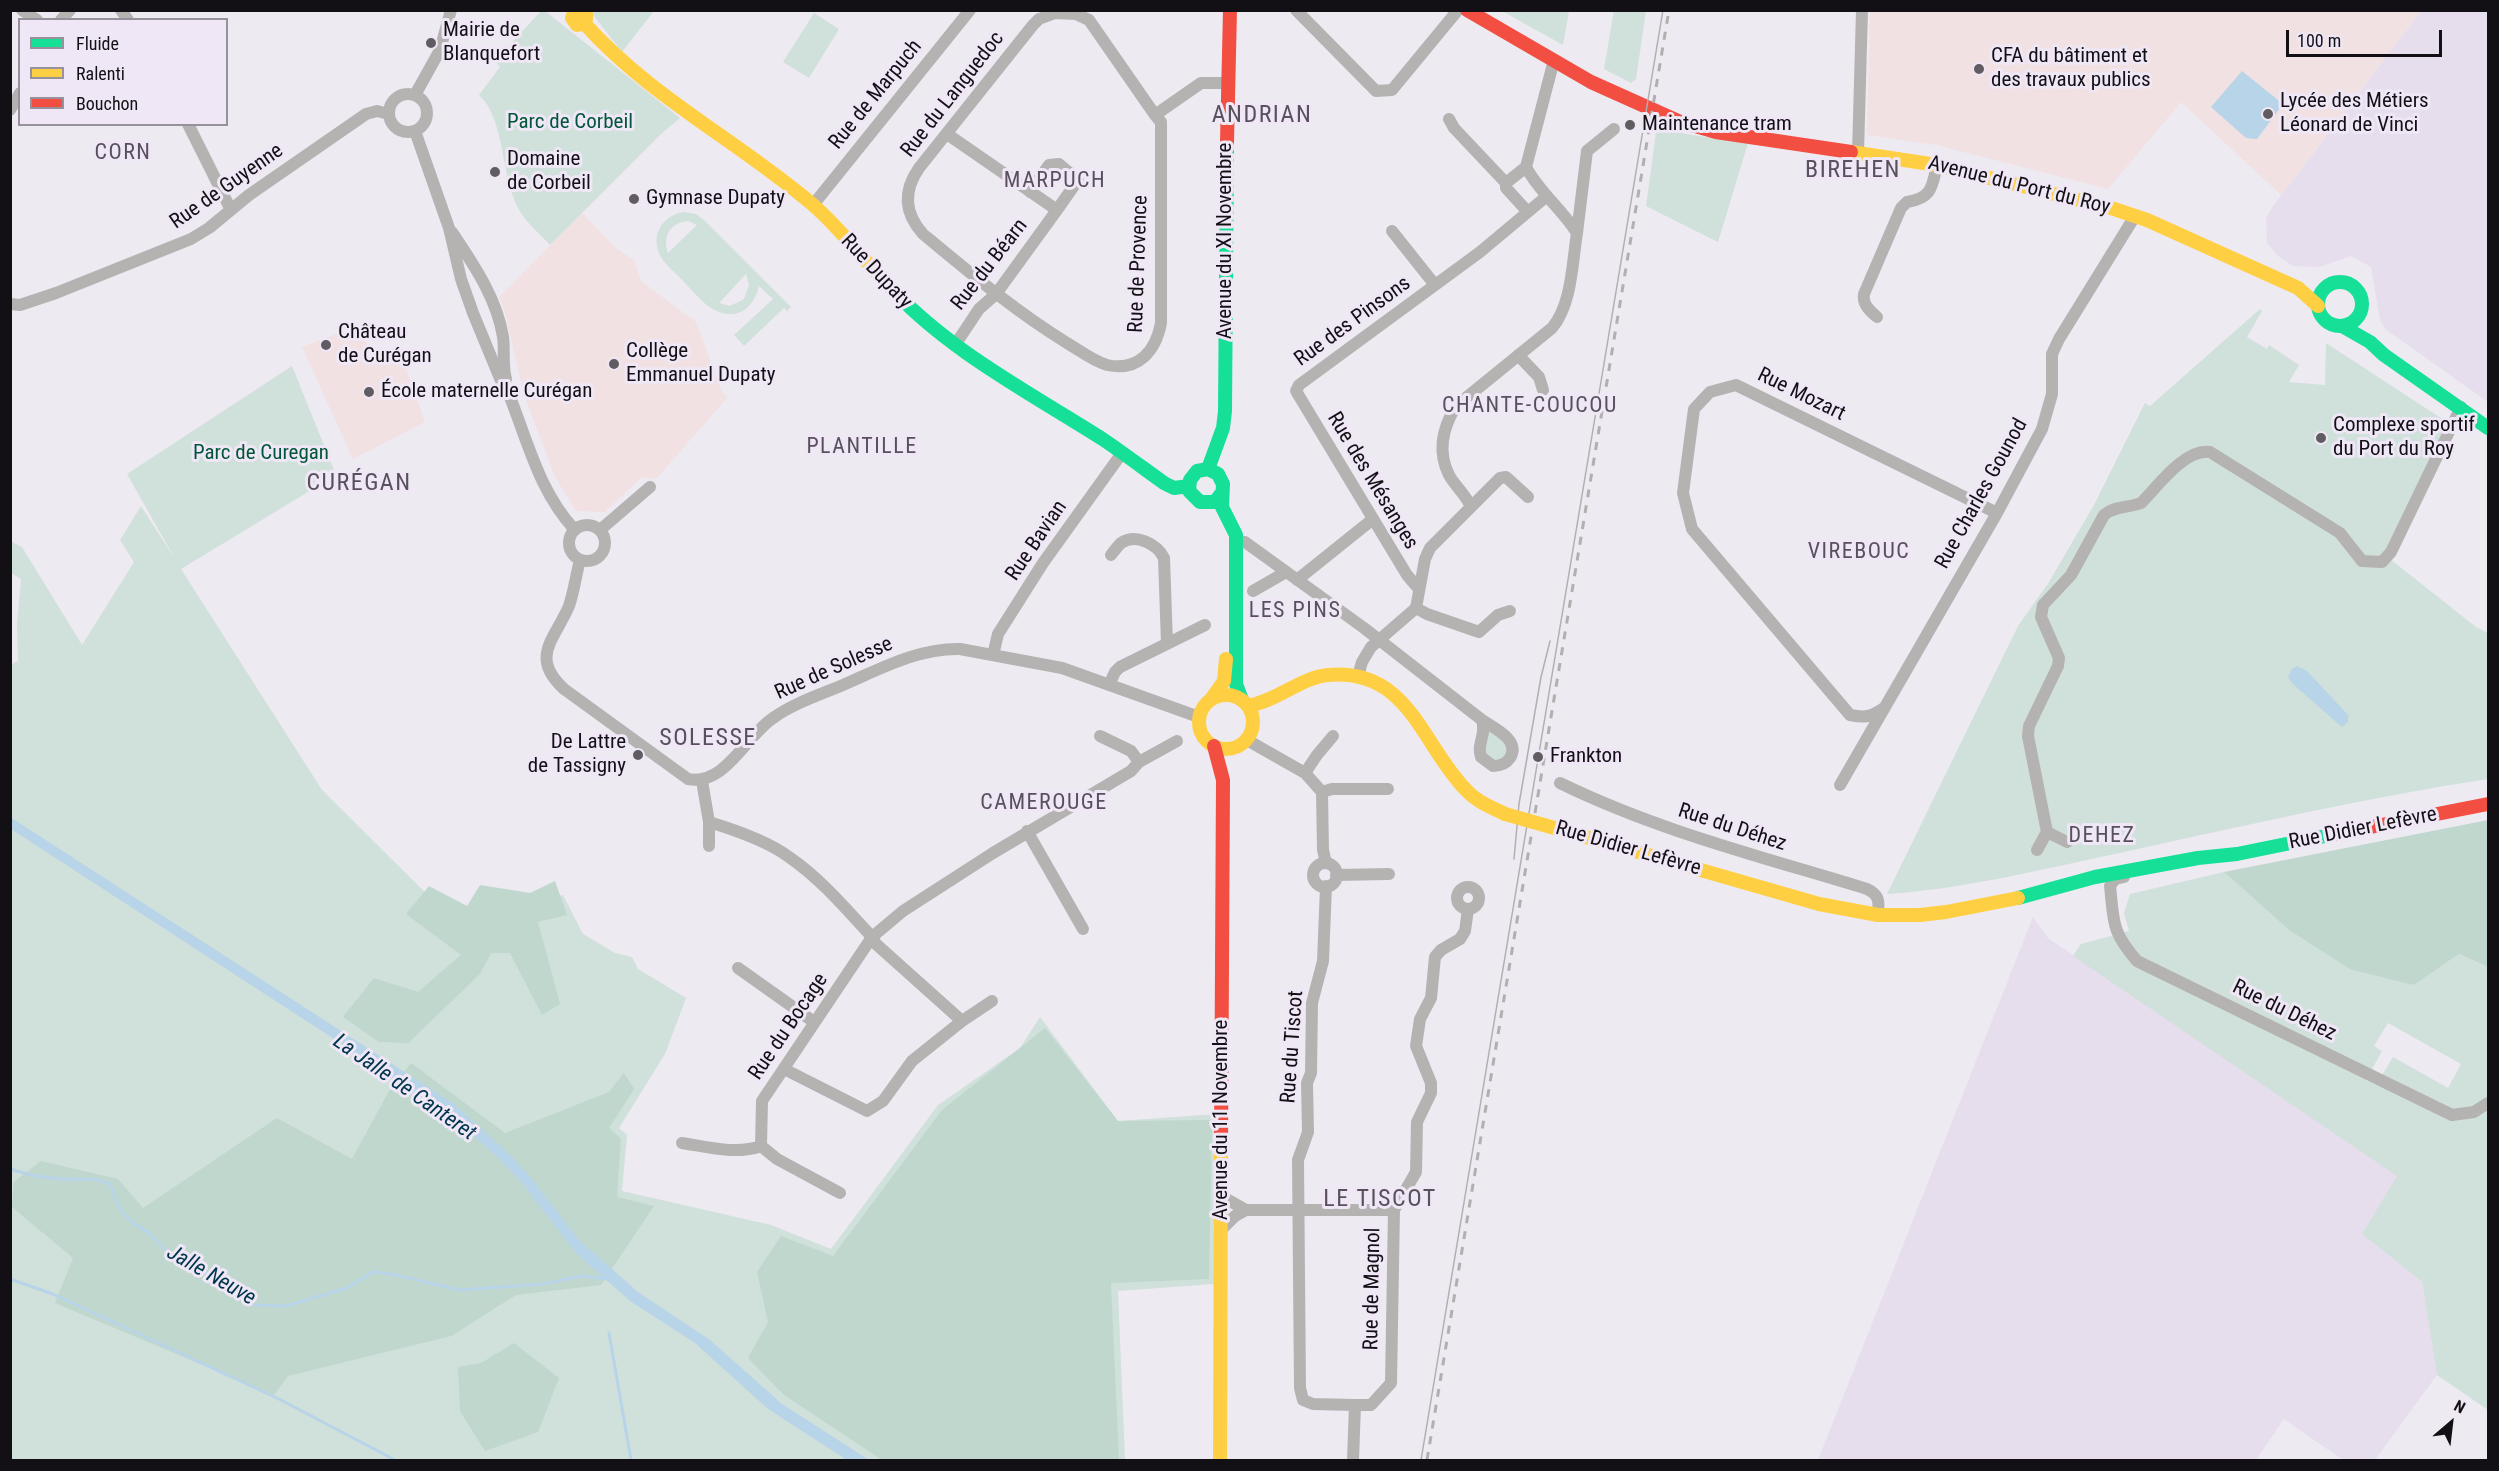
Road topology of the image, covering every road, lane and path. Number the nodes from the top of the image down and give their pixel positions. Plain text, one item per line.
1 (451, 10) edge
2 (970, 10) edge
3 (1230, 10) edge
4 (1296, 10) edge
5 (1458, 10) edge
6 (1467, 10) edge
7 (1862, 10) edge
8 (577, 14) edge
9 (1554, 60) junction
10 (1227, 83) junction
11 (416, 95) junction
12 (18, 96) edge
13 (10, 110) edge
14 (389, 114) junction
15 (1155, 115) junction
16 (1449, 119) dead end
17 (189, 126) edge
18 (1614, 129) dead end
19 (415, 131) junction
20 (947, 134) junction
21 (1858, 153) junction
22 (1937, 165) junction
23 (1526, 166) junction
24 (1506, 183) junction
25 (1030, 192) junction
26 (1547, 196) junction
27 (813, 205) junction
28 (231, 210) junction
29 (1057, 210) junction
30 (1527, 211) junction
31 (2135, 216) junction
32 (449, 228) junction
33 (1392, 231) dead end
34 (1577, 233) junction
35 (483, 281) junction
36 (1435, 285) junction
37 (464, 286) junction
38 (2327, 286) junction
39 (2298, 288) junction
40 (996, 294) junction
41 (10, 304) edge
42 (2318, 306) junction
43 (2358, 316) junction
44 (1877, 317) dead end
45 (2342, 326) junction
46 (503, 337) junction
47 (2370, 342) junction
48 (486, 344) junction
49 (955, 345) junction
50 (1518, 355) junction
51 (1544, 390) dead end
52 (1296, 392) joint
53 (510, 397) junction
54 (2461, 407) junction
55 (2488, 428) edge
56 (1122, 453) junction
57 (1208, 469) junction
58 (1189, 486) junction
59 (650, 487) dead end
60 (1221, 494) junction
61 (1528, 497) dead end
62 (1200, 502) junction
63 (1471, 507) junction
64 (1997, 513) junction
65 (1373, 519) junction
66 (574, 530) junction
67 (600, 530) junction
68 (1245, 542) dead end
69 (1111, 555) dead end
70 (580, 560) junction
71 (1286, 572) junction
72 (1297, 580) junction
73 (1419, 589) junction
74 (1253, 591) dead end
75 (1416, 608) junction
76 (1510, 611) dead end
77 (1205, 625) dead end
78 (1378, 640) junction
79 (1167, 644) junction
80 (993, 655) junction
81 (1358, 676) junction
82 (1109, 685) junction
83 (1281, 697) junction
84 (1212, 698) junction
85 (1245, 703) junction
86 (1884, 708) junction
87 (1199, 717) junction
88 (1482, 720) dead end
89 (1253, 722) junction
90 (1100, 736) dead end
91 (1333, 736) dead end
92 (1177, 741) dead end
93 (1241, 744) junction
94 (1214, 746) junction
95 (1139, 762) junction
96 (1305, 773) junction
97 (1223, 780) junction
98 (702, 781) junction
99 (1560, 783) dead end
100 (1840, 785) dead end
101 (1388, 789) dead end
102 (1322, 792) junction
103 (2488, 804) edge
104 (709, 822) junction
105 (1027, 831) junction
106 (2047, 832) junction
107 (2067, 842) dead end
108 (709, 846) dead end
109 (2037, 850) dead end
110 (2237, 854) junction
111 (1326, 863) junction
112 (2167, 864) junction
113 (1389, 874) dead end
114 (1336, 875) junction
115 (1326, 886) junction
116 (2110, 886) junction
117 (2035, 894) junction
118 (1468, 909) dead end
119 (1878, 915) junction
120 (1083, 929) dead end
121 (872, 937) junction
122 (738, 968) dead end
123 (992, 1001) dead end
124 (962, 1021) junction
125 (814, 1023) junction
126 (784, 1070) junction
127 (2488, 1103) edge
128 (682, 1143) dead end
129 (761, 1146) junction
130 (840, 1193) dead end
131 (1221, 1196) junction
132 (1246, 1210) junction
133 (1297, 1210) junction
134 (1394, 1210) junction
135 (1221, 1230) junction
136 (1354, 1405) junction
137 (1220, 1461) edge
138 (1353, 1461) edge

1 - 11 street
2 - 27 street, Rue de Marpuch
3 - 10 main road, Avenue du XI Novembre
4 - 5 street
6 - 9 main road, Avenue du Port du Roy
7 - 21 street
8 - 27 main road, Rue Dupaty
9 - 21 main road, Avenue du Port du Roy
9 - 23 street
10 - 15 street
10 - 57 main road, Avenue du XI Novembre
11 - 14 street
11 - 19 street
12 - 13 street
14 - 19 street
14 - 28 street, Rue de Guyenne
15 - 20 street, Rue du Languedoc
15 - 40 street, Rue de Provence
16 - 24 street
17 - 28 street
18 - 34 street
19 - 32 street
20 - 25 street, Rue du Béarn
20 - 40 street, Rue du Languedoc
21 - 22 main road, Avenue du Port du Roy
22 - 31 main road, Avenue du Port du Roy
22 - 44 street
23 - 24 street
23 - 26 street
24 - 30 street
25 - 29 street, Rue du Béarn
25 - 29 street, Rue du Béarn
26 - 30 street, Rue des Pinsons
26 - 34 street
27 - 49 main road, Rue Dupaty
28 - 41 street, Rue de Guyenne
29 - 40 street, Rue du Béarn
30 - 36 street, Rue des Pinsons
31 - 39 main road, Avenue du Port du Roy
31 - 64 street, Rue Charles Gounod
32 - 35 street
32 - 37 street
33 - 36 street, Rue des Pinsons
34 - 50 street
35 - 37 street
35 - 46 street
36 - 52 street, Rue des Pinsons
37 - 48 street
38 - 39 main road, Avenue du Port du Roy
38 - 42 main road
38 - 43 main road, Avenue du Port du Roy
39 - 42 main road, Avenue du Port du Roy
40 - 49 street, Rue du Béarn
42 - 45 main road, Avenue du Port du Roy
43 - 45 main road
43 - 47 main road, Avenue du Port du Roy
45 - 47 main road, Avenue du Port du Roy
46 - 48 street
46 - 53 street
47 - 54 main road, Avenue du Port du Roy
48 - 53 street
49 - 56 main road, Rue Dupaty
50 - 51 street
50 - 63 street
52 - 65 street, Rue des Mésanges
53 - 66 street
54 - 55 main road, Avenue du Port du Roy
54 - 106 street
56 - 58 main road, Rue Dupaty
56 - 80 street, Rue Bavian
57 - 58 main road
57 - 60 main road
58 - 62 main road
59 - 67 street
60 - 62 main road
60 - 85 main road
61 - 63 street
62 - 84 main road
63 - 73 street
64 - 86 street, Rue Charles Gounod
64 - 86 street, Rue Mozart
65 - 72 street
65 - 73 street, Rue des Mésanges
66 - 67 street
66 - 70 street
67 - 70 street
68 - 71 street
69 - 79 street
70 - 98 street
71 - 72 street
71 - 74 street
72 - 78 street
73 - 75 street
75 - 76 street
75 - 78 street
77 - 79 street
78 - 81 street
78 - 88 street
79 - 82 street
80 - 82 street, Rue de Solesse
80 - 98 street, Rue de Solesse
81 - 83 main road, Rue Didier Lefèvre
81 - 119 main road, Rue Didier Lefèvre, bridge
82 - 87 street, Rue de Solesse
83 - 85 main road, Rue Didier Lefèvre
83 - 89 main road, Rue Didier Lefèvre
84 - 85 main road
84 - 87 main road
85 - 89 main road
86 - 100 street, Rue Charles Gounod
87 - 94 main road
89 - 93 main road
90 - 95 street
91 - 96 street
92 - 95 street, Rue du Bocage
93 - 94 main road
93 - 96 street
93 - 97 main road, Avenue du 11 Novembre
94 - 97 main road, Avenue du 11 Novembre
95 - 105 street, Rue du Bocage
96 - 102 street
97 - 131 main road, Avenue du 11 Novembre
98 - 104 street
99 - 119 street, Rue du Déhez
101 - 102 street
102 - 111 street, Rue du Tiscot
103 - 110 main road, Rue Didier Lefèvre
104 - 108 street
104 - 121 street
105 - 120 street
105 - 121 street, Rue du Bocage
106 - 107 street
106 - 109 street
110 - 112 main road, Rue Didier Lefèvre
110 - 116 main road, Rue Didier Lefèvre
111 - 114 street
111 - 115 street, Rue du Tiscot
112 - 116 street
112 - 117 main road, Rue Didier Lefèvre
113 - 114 street
114 - 115 street
115 - 133 street, Rue du Tiscot
116 - 117 main road, Rue Didier Lefèvre
116 - 127 street, Rue du Déhez
117 - 119 main road, Rue Didier Lefèvre
118 - 134 street
121 - 124 street
121 - 125 street, Rue du Bocage
122 - 125 street
123 - 124 street
124 - 126 street
125 - 126 street, Rue du Bocage
126 - 129 street, Rue du Bocage
128 - 129 street
129 - 130 street
131 - 132 street, Rue de Magnol
131 - 135 main road, Avenue du 11 Novembre
132 - 133 street, Rue de Magnol
132 - 135 street
133 - 134 street, Rue de Magnol
133 - 136 street, Rue de Magnol
134 - 136 street, Rue de Magnol
135 - 137 main road, Avenue du 11 Novembre
136 - 138 street

